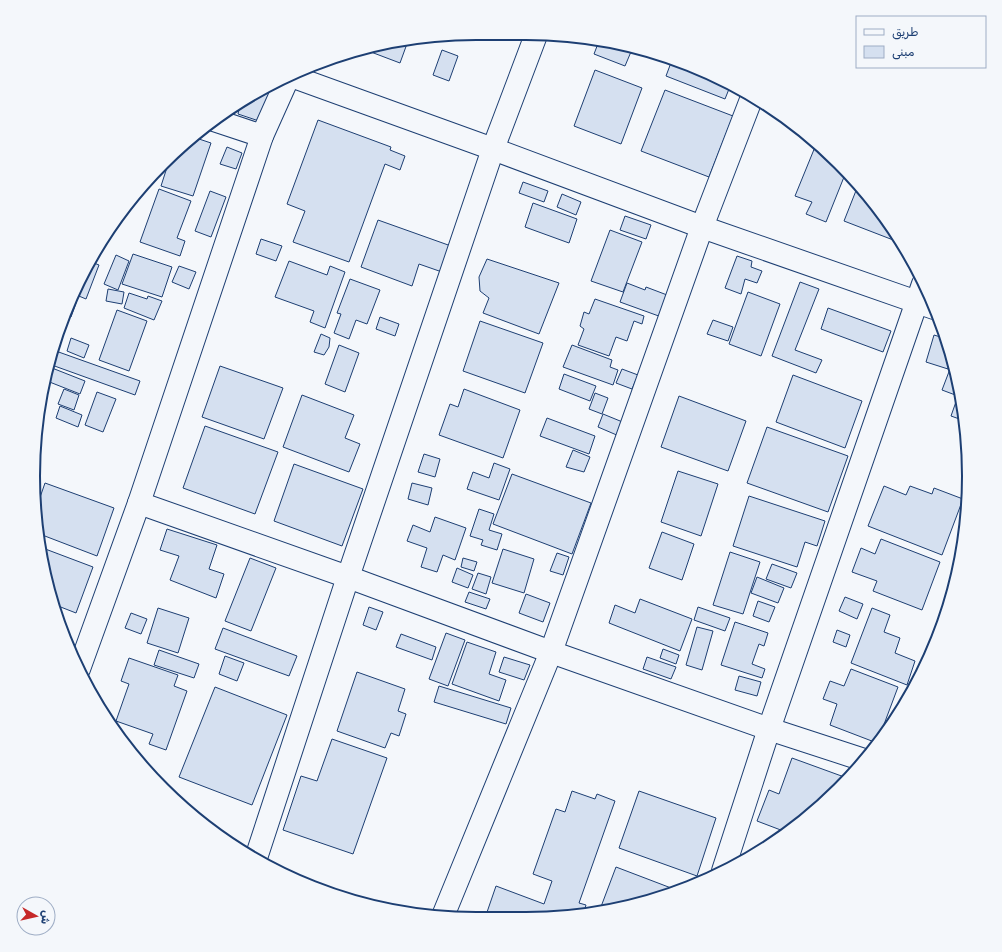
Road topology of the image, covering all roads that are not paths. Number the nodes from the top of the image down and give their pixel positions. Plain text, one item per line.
1 (534, 40) edge
2 (297, 78) edge
3 (285, 84) edge
4 (750, 102) edge
5 (221, 122) edge
6 (262, 136) junction
7 (493, 149) junction
8 (702, 227) junction
9 (924, 297) edge
10 (139, 503) junction
11 (348, 577) junction
12 (551, 652) junction
13 (82, 662) edge
14 (769, 729) junction
15 (858, 758) edge
16 (257, 854) edge
17 (725, 864) edge
18 (445, 911) edge

1 - 7 street
2 - 7 street
3 - 6 street
4 - 8 street
5 - 6 street
6 - 10 street
7 - 8 street
7 - 11 street
8 - 9 street
8 - 12 street
9 - 14 street
10 - 11 street
10 - 13 street
11 - 12 street
11 - 16 street
12 - 14 street
12 - 18 street
14 - 15 street
14 - 17 street

